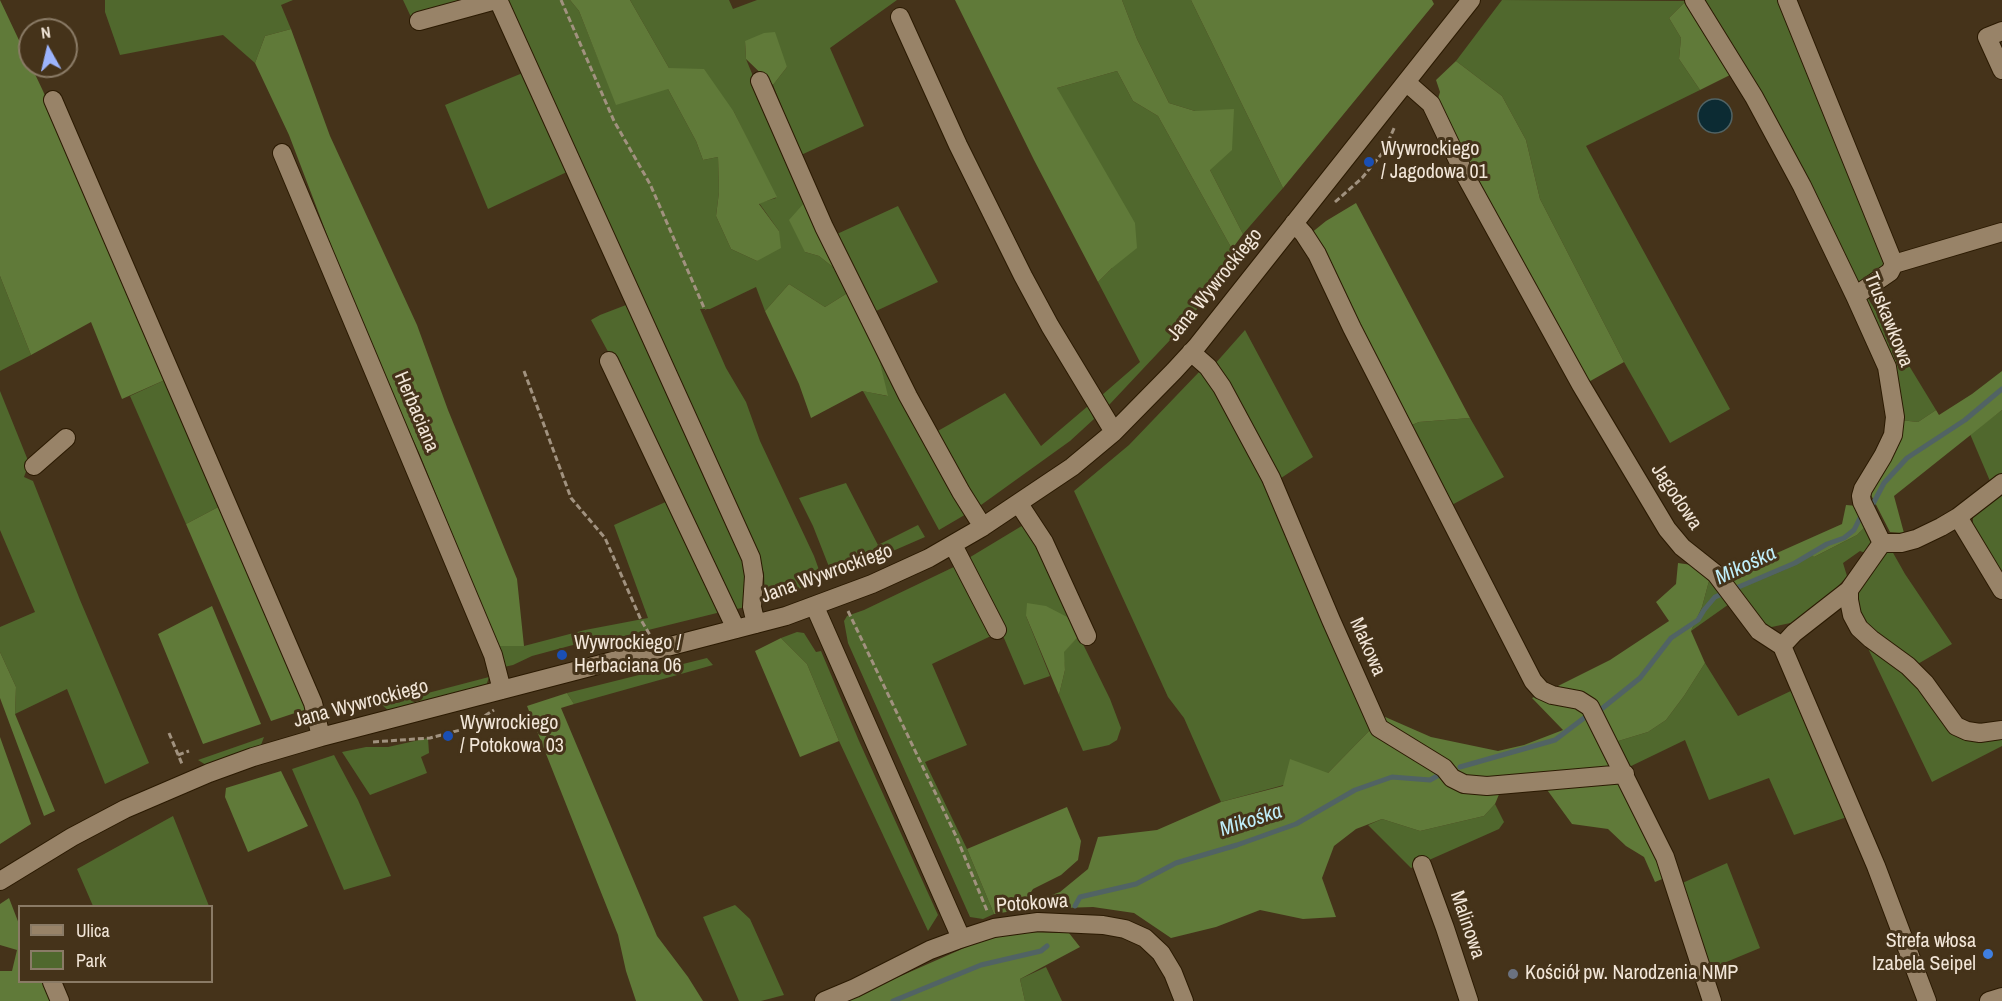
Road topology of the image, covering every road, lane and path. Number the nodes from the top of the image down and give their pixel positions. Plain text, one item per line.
1 (561, 0) edge
2 (1471, 0) edge
3 (1694, 0) edge
4 (1787, 0) edge
5 (900, 17) dead end
6 (419, 21) dead end
7 (1994, 34) edge
8 (2002, 70) edge
9 (760, 81) dead end
10 (1406, 82) junction
11 (53, 100) dead end
12 (282, 153) dead end
13 (1294, 224) junction
14 (2002, 232) edge
15 (1894, 264) junction
16 (1855, 296) junction
17 (705, 310) dead end
18 (1191, 352) junction
19 (609, 361) dead end
20 (524, 371) dead end
21 (1114, 432) junction
22 (66, 438) dead end
23 (34, 466) dead end
24 (2002, 483) edge
25 (1019, 504) junction
26 (1958, 517) junction
27 (982, 527) junction
28 (1882, 543) junction
29 (953, 545) junction
30 (1850, 590) junction
31 (2002, 590) edge
32 (815, 606) junction
33 (847, 610) dead end
34 (756, 624) junction
35 (736, 630) junction
36 (997, 630) dead end
37 (647, 631) dead end
38 (1087, 636) dead end
39 (1782, 646) junction
40 (502, 690) junction
41 (496, 708) dead end
42 (2002, 730) edge
43 (169, 733) dead end
44 (321, 737) junction
45 (370, 742) dead end
46 (189, 751) dead end
47 (178, 754) junction
48 (182, 764) dead end
49 (1624, 774) junction
50 (1422, 865) dead end
51 (0, 881) edge
52 (994, 928) junction
53 (961, 938) junction
54 (53, 983) edge
55 (2002, 997) edge
56 (60, 1001) edge
57 (824, 1001) edge
58 (1184, 1001) edge
59 (1469, 1001) edge
60 (1712, 1001) edge
61 (1927, 1001) edge
62 (1989, 1001) edge

1 - 17 path
2 - 10 street, Jana Wywrockiego
3 - 16 street, Truskawkowa
4 - 15 street
5 - 21 street
6 - 34 street
7 - 8 street
9 - 27 street
10 - 13 street, Jana Wywrockiego
10 - 39 street, Jagodowa
11 - 44 street
12 - 40 street, Herbaciana
13 - 18 street, Jana Wywrockiego
13 - 49 street
14 - 15 street
15 - 16 street
16 - 28 street, Truskawkowa
18 - 21 street, Jana Wywrockiego
18 - 49 street, Makowa
19 - 35 street
20 - 37 path
21 - 25 street, Jana Wywrockiego
22 - 23 street
24 - 26 street
25 - 27 street, Jana Wywrockiego
25 - 38 street
26 - 28 street
26 - 31 street
27 - 29 street, Jana Wywrockiego
28 - 30 street
29 - 32 street, Jana Wywrockiego
29 - 36 street
30 - 39 street
30 - 42 street
32 - 34 street, Jana Wywrockiego
32 - 53 street
33 - 52 path
34 - 35 street, Jana Wywrockiego
35 - 40 street, Jana Wywrockiego
39 - 61 street
40 - 44 street, Jana Wywrockiego
41 - 45 path
43 - 47 path
44 - 51 street, Jana Wywrockiego
46 - 47 path
47 - 48 path
49 - 60 street
50 - 59 street, Malinowa
52 - 53 street, Potokowa
52 - 58 street, Potokowa
53 - 57 street, Potokowa
54 - 56 street
55 - 62 street

